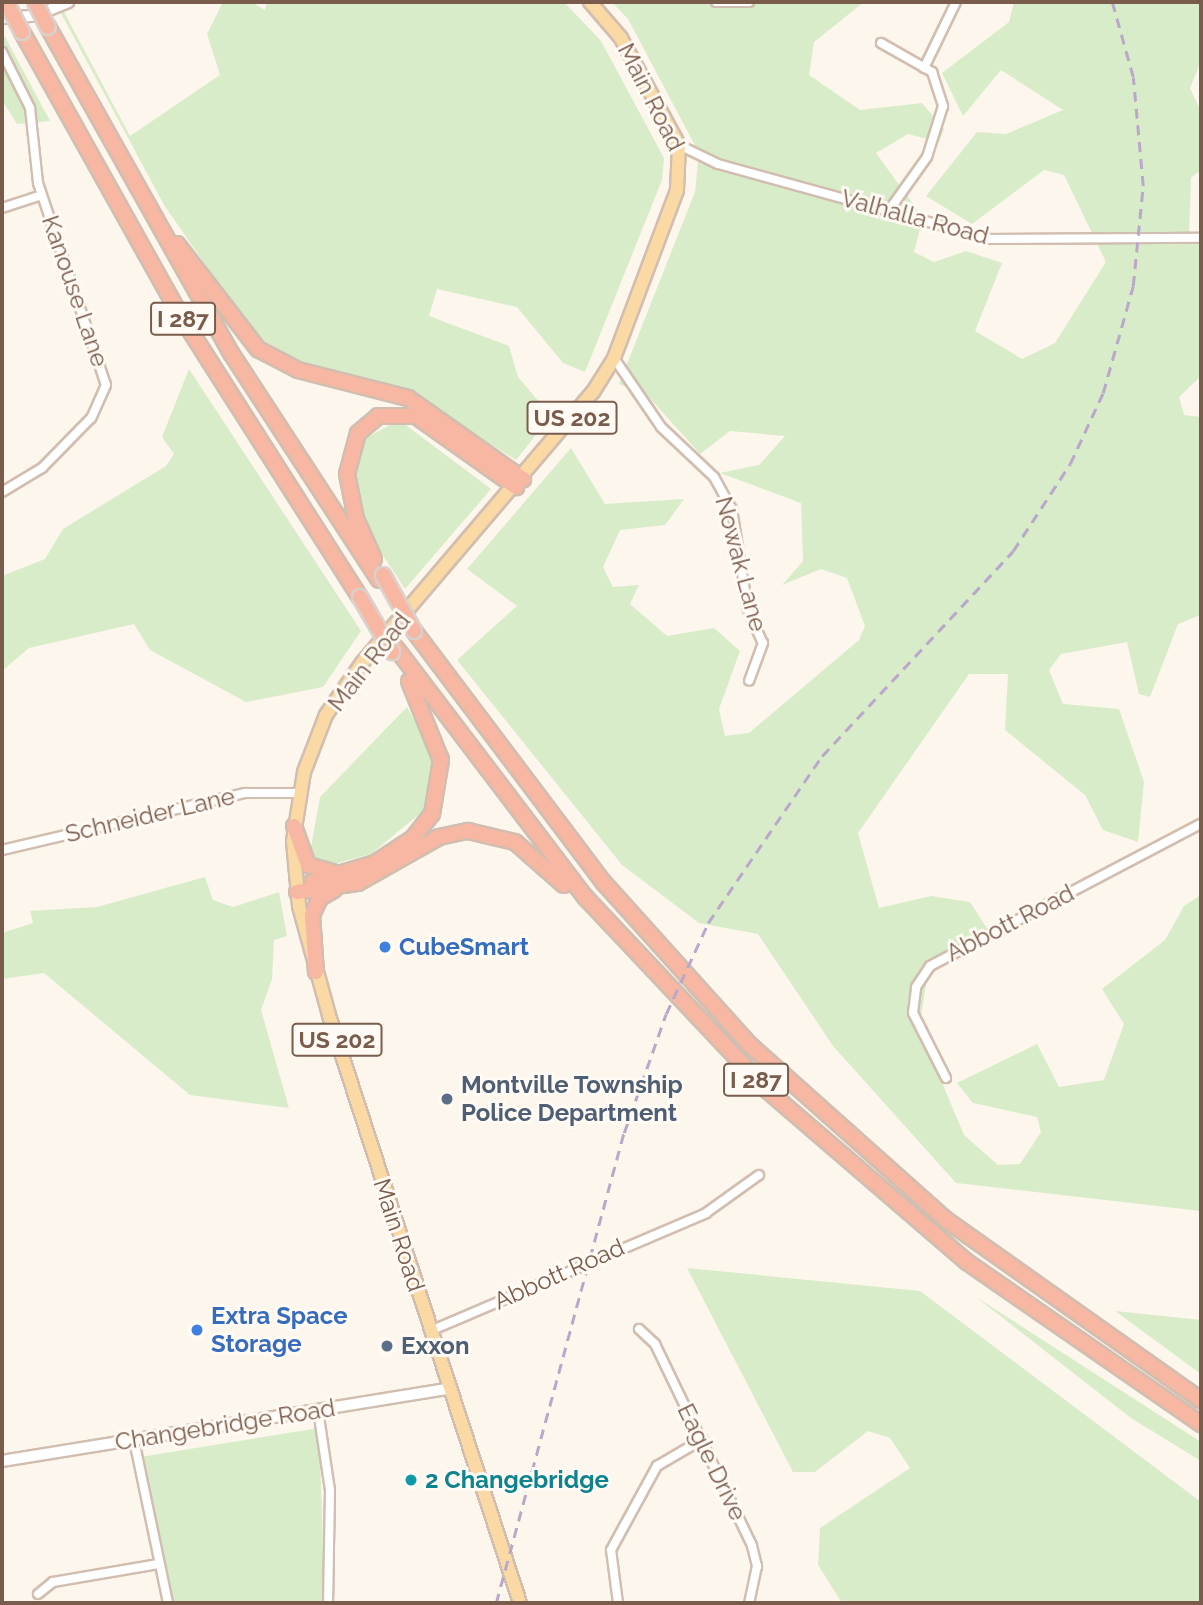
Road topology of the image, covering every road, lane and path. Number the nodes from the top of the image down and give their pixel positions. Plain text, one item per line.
1 (6, 2) edge
2 (35, 2) edge
3 (68, 2) edge
4 (590, 2) edge
5 (716, 2) edge
6 (749, 2) edge
7 (956, 2) edge
8 (2, 18) edge
9 (881, 43) dead end
10 (2, 52) edge
11 (925, 68) junction
12 (679, 145) junction
13 (120, 161) junction
14 (42, 195) junction
15 (2, 208) edge
16 (890, 209) junction
17 (1201, 238) edge
18 (614, 358) junction
19 (519, 483) junction
20 (2, 492) edge
21 (381, 578) junction
22 (394, 650) junction
23 (749, 681) dead end
24 (299, 793) junction
25 (1201, 824) edge
26 (294, 826) junction
27 (2, 849) edge
28 (354, 873) junction
29 (297, 888) junction
30 (338, 888) junction
31 (644, 964) junction
32 (316, 972) junction
33 (946, 1078) dead end
34 (759, 1175) dead end
35 (639, 1329) dead end
36 (430, 1331) junction
37 (449, 1390) junction
38 (1201, 1400) edge
39 (318, 1410) junction
40 (1201, 1424) edge
41 (703, 1439) junction
42 (134, 1440) junction
43 (2, 1461) edge
44 (158, 1564) junction
45 (38, 1594) dead end
46 (168, 1603) edge
47 (328, 1603) edge
48 (520, 1603) edge
49 (618, 1603) edge
50 (749, 1603) edge

1 - 22 highway, I 287, bridge
2 - 13 highway, I 287, bridge
3 - 8 main road
4 - 12 main road, Main Road / US 202
5 - 6 street
7 - 11 street
9 - 11 street
10 - 14 street, Kanouse Lane
11 - 16 street
12 - 16 street, Valhalla Road
12 - 18 main road, Main Road / US 202
13 - 19 highway
13 - 21 highway, I 287
14 - 15 street
14 - 20 street, Kanouse Lane
16 - 17 street, Valhalla Road
18 - 19 main road, Main Road / US 202
18 - 23 street, Nowak Lane
19 - 21 highway
19 - 24 main road, Main Road / US 202
21 - 38 highway, I 287, bridge
22 - 28 highway
22 - 31 highway, I 287
24 - 26 main road, Main Road / US 202
24 - 27 street, Schneider Lane
25 - 33 street, Abbott Road
26 - 28 highway
26 - 29 main road, Main Road / US 202
28 - 29 highway
29 - 30 highway
29 - 32 main road, Main Road / US 202
30 - 31 highway
30 - 32 highway
31 - 40 highway, I 287
32 - 36 main road, Main Road / US 202
34 - 36 street, Abbott Road
35 - 41 street, Eagle Drive
36 - 37 main road, Main Road / US 202
37 - 39 main road, Changebridge Road
37 - 48 main road, Main Road / US 202
39 - 42 main road, Changebridge Road
39 - 47 street
41 - 49 street
41 - 50 street, Eagle Drive
42 - 43 main road, Changebridge Road
42 - 44 street
44 - 45 street
44 - 46 street

